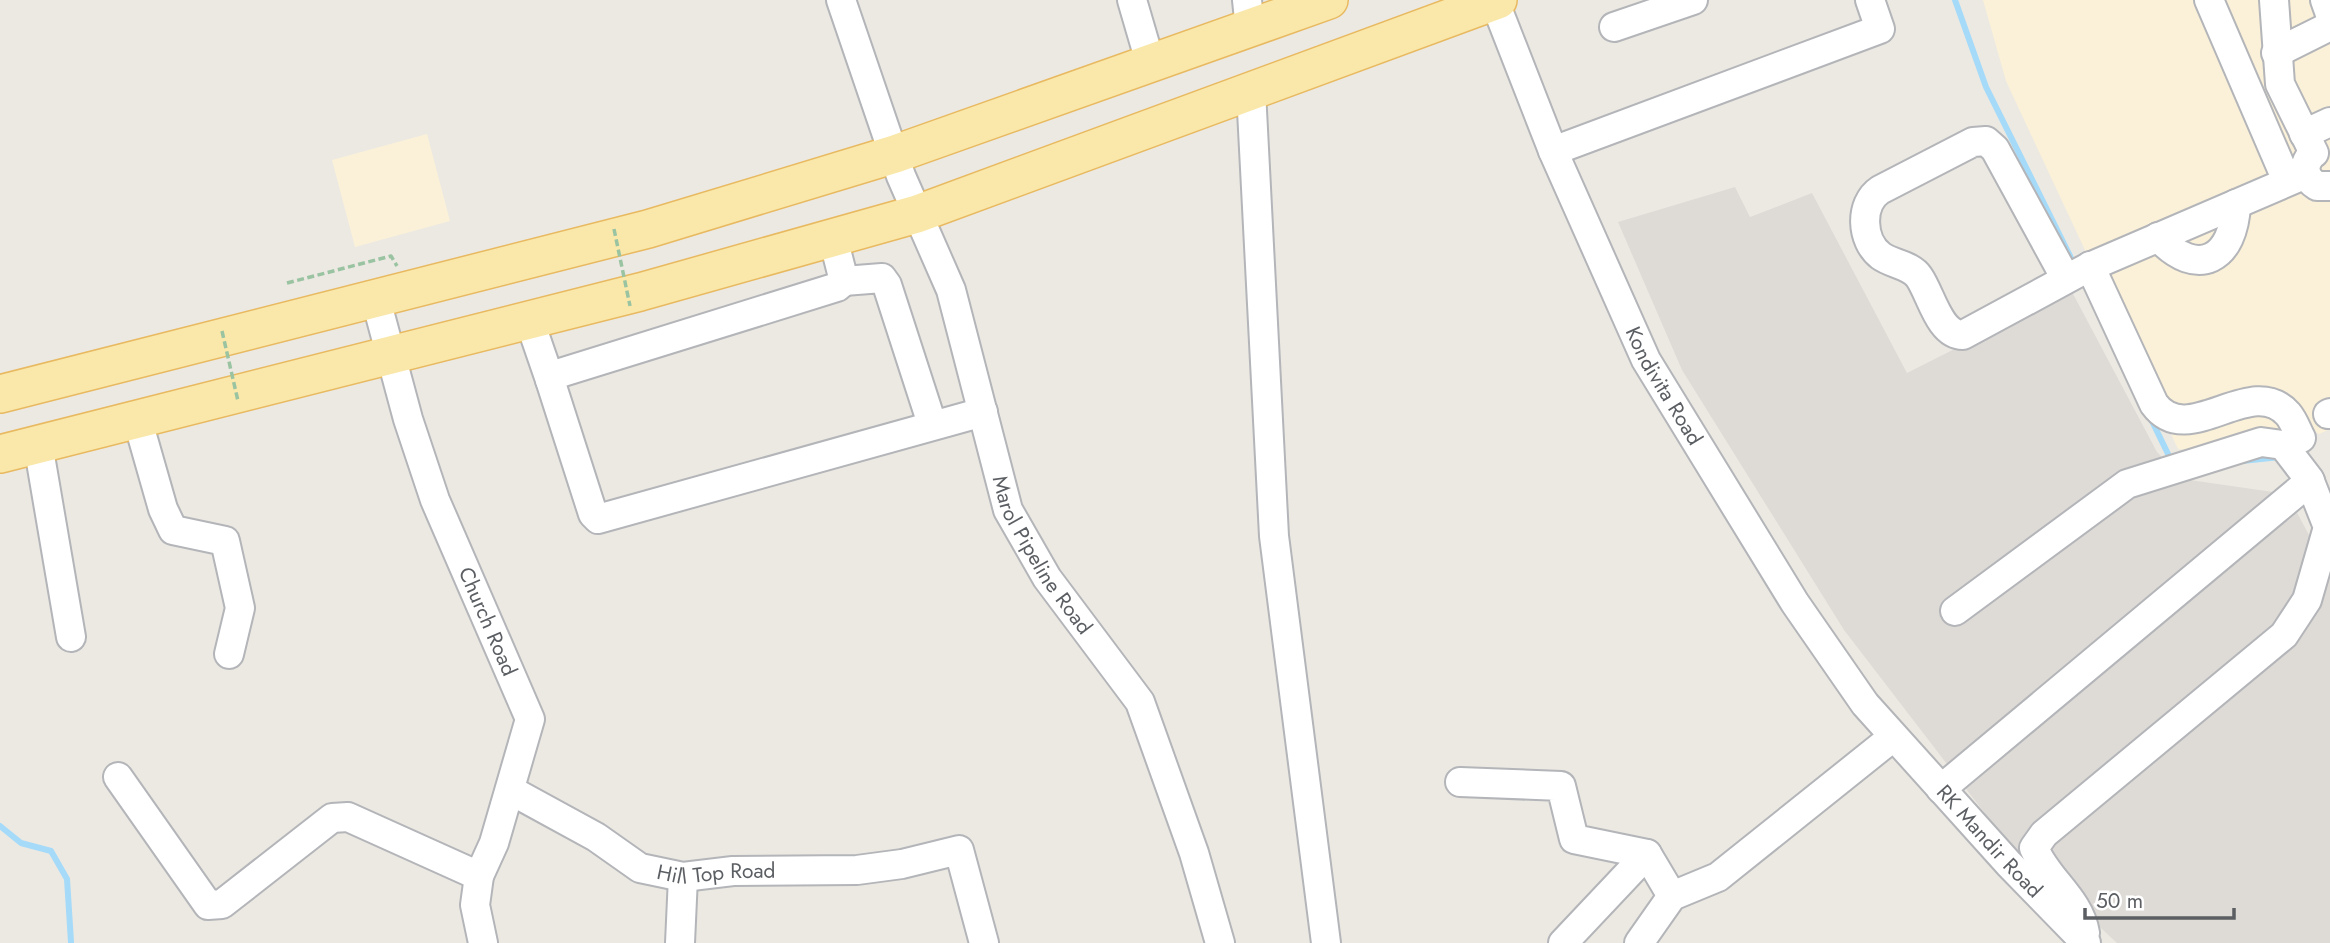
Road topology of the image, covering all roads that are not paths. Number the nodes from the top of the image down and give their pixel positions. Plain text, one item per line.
1 (841, 0) edge
2 (1132, 0) edge
3 (1495, 0) edge
4 (1693, 0) edge
5 (1870, 0) edge
6 (2209, 0) edge
7 (2274, 0) edge
8 (2325, 0) edge
9 (1313, 3) edge
10 (2330, 14) edge
11 (1248, 15) edge
12 (2330, 26) edge
13 (1614, 27) dead end
14 (2277, 63) junction
15 (1151, 65) junction
16 (2245, 86) junction
17 (1251, 91) junction
18 (2330, 122) edge
19 (2264, 130) junction
20 (1553, 151) junction
21 (895, 154) junction
22 (2309, 156) edge
23 (2236, 204) junction
24 (917, 214) junction
25 (2158, 237) junction
26 (833, 238) junction
27 (2078, 272) junction
28 (844, 281) junction
29 (376, 300) junction
30 (529, 319) junction
31 (390, 354) junction
32 (550, 380) junction
33 (0, 394) edge
34 (983, 412) junction
35 (137, 418) junction
36 (932, 424) junction
37 (2292, 441) junction
38 (38, 444) junction
39 (0, 454) edge
40 (2309, 480) junction
41 (1955, 611) dead end
42 (71, 637) dead end
43 (229, 654) dead end
44 (1893, 737) junction
45 (118, 777) dead end
46 (1460, 782) dead end
47 (1941, 789) junction
48 (509, 790) junction
49 (1647, 853) junction
50 (479, 876) junction
51 (682, 877) junction
52 (1672, 896) junction
53 (483, 943) edge
54 (680, 943) edge
55 (984, 943) edge
56 (1220, 943) edge
57 (1326, 943) edge
58 (1563, 943) edge
59 (1639, 943) edge
60 (2087, 943) edge

1 - 21 street, Marol Pipeline Road
2 - 15 street
3 - 17 main road
3 - 20 street, Kondivita Road
4 - 13 street
5 - 20 street
6 - 16 street
7 - 14 street
8 - 10 street
9 - 11 main road
11 - 15 main road
12 - 14 street
14 - 16 street
14 - 22 street
15 - 21 main road
16 - 19 street
17 - 24 main road
17 - 57 street
18 - 22 street
19 - 22 street
19 - 22 street
20 - 44 street, Kondivita Road
21 - 24 street, Marol Pipeline Road
21 - 29 main road
22 - 23 street
23 - 25 street
23 - 25 street
24 - 26 main road
24 - 34 street, Marol Pipeline Road
25 - 27 street
26 - 28 street
26 - 30 main road
27 - 27 street
27 - 37 street
28 - 32 street
28 - 36 street
29 - 31 street, Church Road
29 - 33 main road
30 - 31 main road
30 - 32 street
31 - 35 main road
31 - 48 street, Church Road
32 - 36 street
34 - 36 street
34 - 56 street, Marol Pipeline Road
35 - 38 main road
35 - 43 street
37 - 40 street
37 - 41 street
38 - 39 main road
38 - 42 street
40 - 47 street
40 - 60 street
44 - 47 street, RK Mandir Road
44 - 52 street
45 - 50 street
46 - 49 street
47 - 60 street, RK Mandir Road
48 - 50 street, Church Road
48 - 51 street, Hill Top Road
49 - 52 street
49 - 58 street
50 - 53 street, Church Road
51 - 54 street
51 - 55 street, Hill Top Road
52 - 59 street

